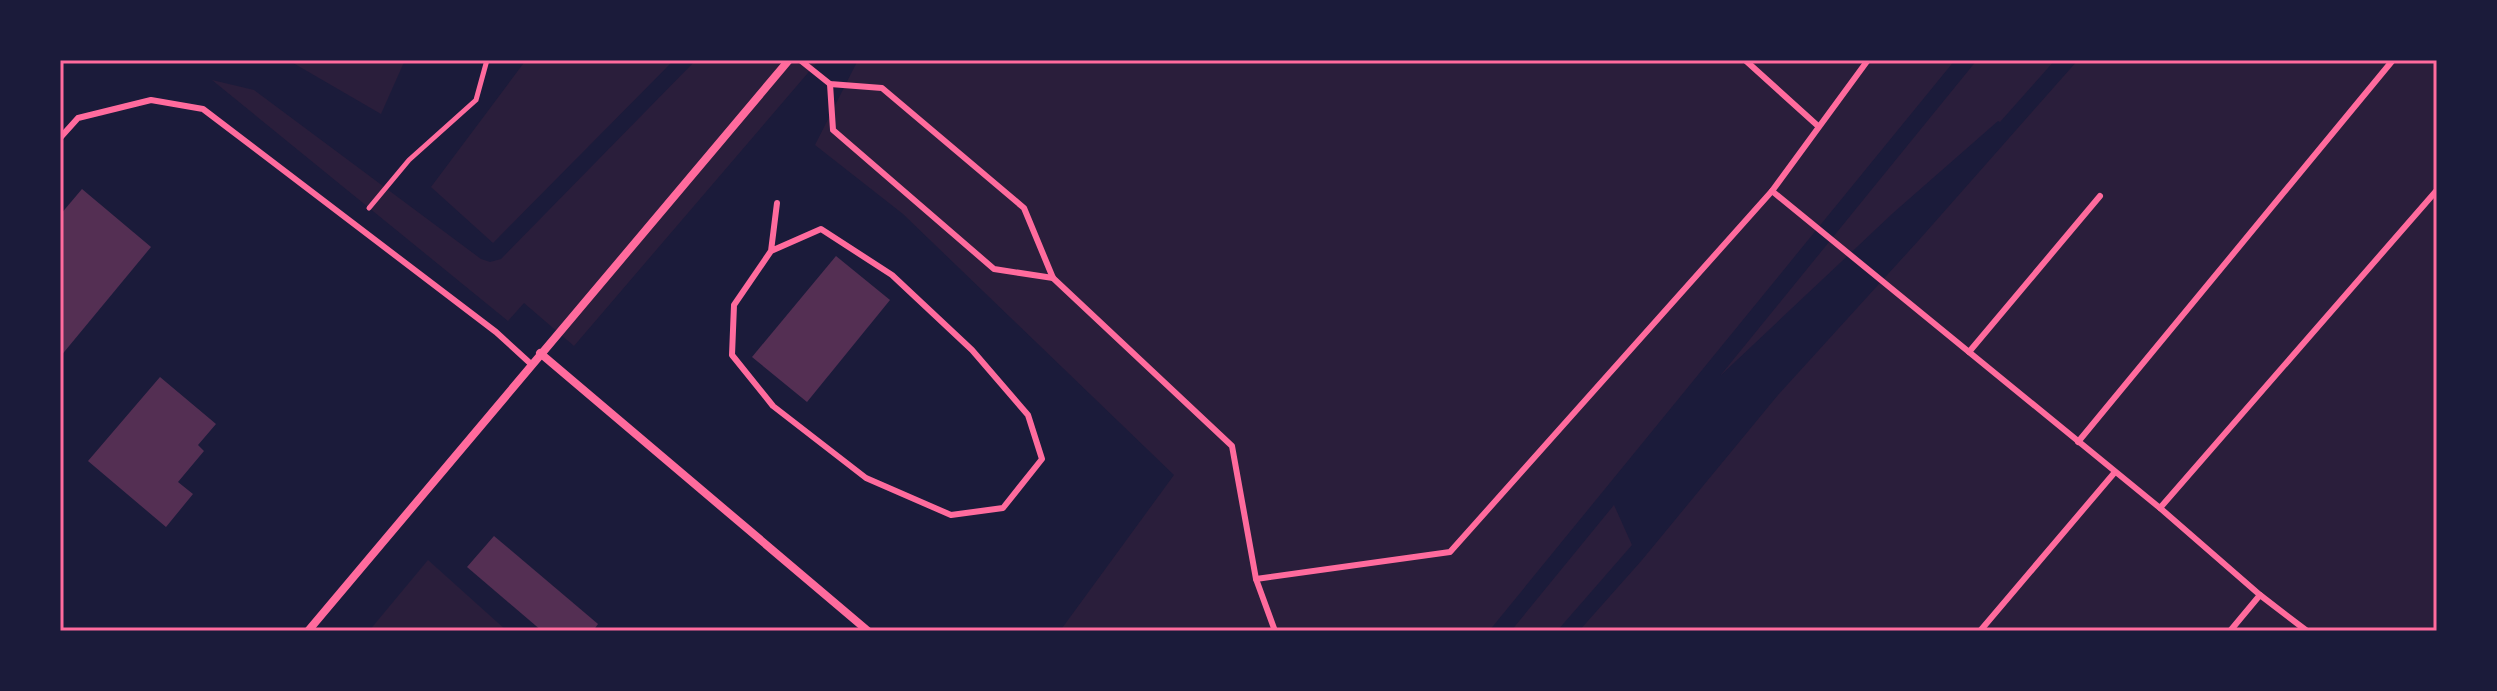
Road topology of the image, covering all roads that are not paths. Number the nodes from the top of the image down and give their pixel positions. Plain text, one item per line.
1 (789, 60) edge
2 (800, 60) edge
3 (1745, 60) edge
4 (1868, 60) edge
5 (2393, 60) edge
6 (830, 84) junction
7 (1818, 126) junction
8 (60, 138) edge
9 (2437, 190) edge
10 (1772, 191) junction
11 (2100, 196) dead end
12 (777, 203) dead end
13 (771, 251) junction
14 (1053, 278) junction
15 (1969, 352) junction
16 (540, 353) junction
17 (531, 364) junction
18 (2078, 442) junction
19 (2115, 472) junction
20 (2160, 508) junction
21 (1256, 579) junction
22 (2260, 595) junction
23 (308, 631) edge
24 (868, 631) edge
25 (1275, 631) edge
26 (1980, 631) edge
27 (2230, 631) edge
28 (2307, 631) edge

1 - 16 street
2 - 6 lane
3 - 7 lane
4 - 7 lane
5 - 18 lane
6 - 14 lane
6 - 14 lane
7 - 10 lane
8 - 17 lane
9 - 20 lane
10 - 15 lane
10 - 21 lane
11 - 15 lane
12 - 13 lane
13 - 13 lane
14 - 21 lane
15 - 18 lane
16 - 17 street
16 - 24 street
17 - 23 street
18 - 19 lane
19 - 20 lane
19 - 26 lane
20 - 22 lane
21 - 25 lane
22 - 27 lane
22 - 28 lane

